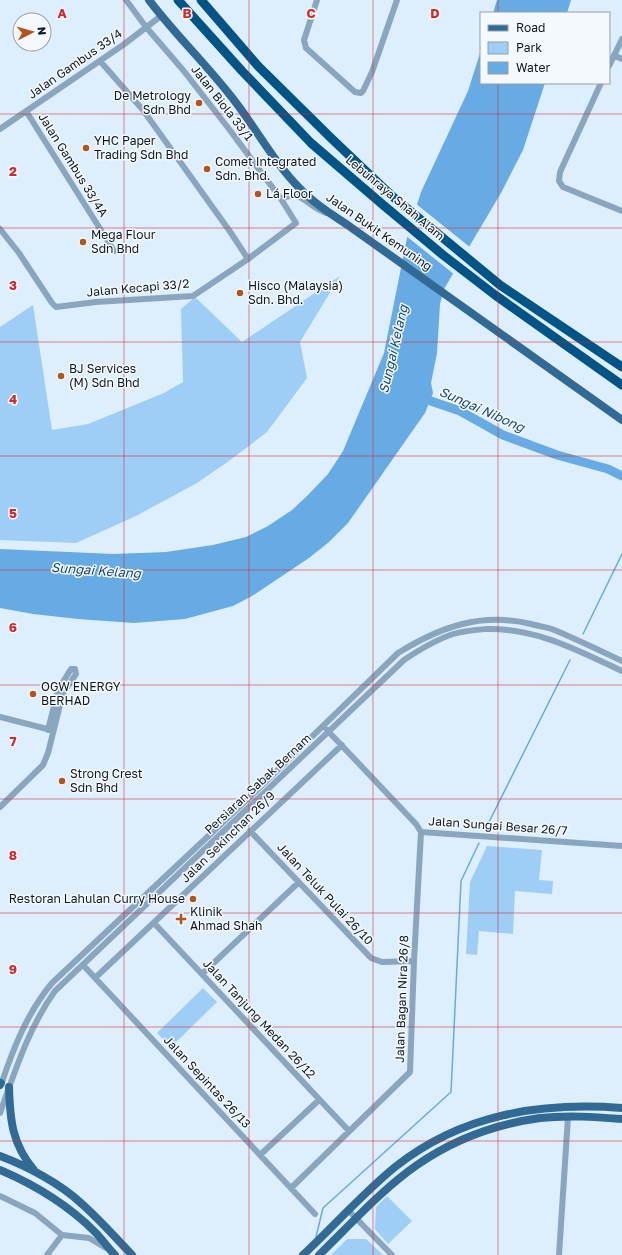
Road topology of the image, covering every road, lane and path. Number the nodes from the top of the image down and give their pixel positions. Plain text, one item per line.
1 (126, 0) edge
2 (149, 0) edge
3 (178, 0) edge
4 (201, 0) edge
5 (317, 0) edge
6 (396, 0) edge
7 (162, 16) junction
8 (146, 27) junction
9 (622, 39) edge
10 (614, 55) junction
11 (622, 59) edge
12 (100, 61) junction
13 (610, 64) edge
14 (601, 84) edge
15 (26, 111) junction
16 (0, 129) edge
17 (281, 199) junction
18 (622, 211) edge
19 (330, 214) junction
20 (296, 223) joint
21 (0, 229) edge
22 (114, 251) dead end
23 (248, 259) junction
24 (622, 367) edge
25 (622, 385) edge
26 (622, 420) edge
27 (622, 661) edge
28 (622, 671) edge
29 (0, 718) edge
30 (323, 726) junction
31 (51, 730) junction
32 (329, 732) junction
33 (342, 745) junction
34 (0, 807) edge
35 (250, 830) junction
36 (421, 832) junction
37 (622, 846) edge
38 (299, 882) junction
39 (154, 923) junction
40 (414, 962) junction
41 (82, 965) junction
42 (202, 974) junction
43 (95, 978) junction
44 (3, 1085) edge
45 (319, 1100) junction
46 (622, 1108) edge
47 (0, 1113) edge
48 (568, 1117) junction
49 (622, 1119) edge
50 (349, 1131) junction
51 (260, 1155) junction
52 (0, 1156) edge
53 (0, 1170) edge
54 (38, 1174) junction
55 (291, 1188) junction
56 (0, 1196) edge
57 (348, 1210) junction
58 (315, 1214) dead end
59 (357, 1218) junction
60 (62, 1235) junction
61 (113, 1253) edge
62 (47, 1255) edge
63 (132, 1255) edge
64 (303, 1255) edge
65 (318, 1255) edge
66 (392, 1255) edge
67 (559, 1255) edge

1 - 8 street, Jalan Biola 33/1
2 - 7 main road, Jalan Bukit Kemuning
3 - 25 highway, Lebuhraya Shah Alam
4 - 24 highway, Lebuhraya Shah Alam
5 - 6 street
7 - 8 street, Jalan Gambus 33/4
7 - 19 main road, Jalan Bukit Kemuning
8 - 12 street, Jalan Gambus 33/4
8 - 17 street, Jalan Biola 33/1
9 - 10 street
10 - 11 street
10 - 13 street
12 - 15 street, Jalan Gambus 33/4
12 - 23 street
14 - 18 street
15 - 16 street, Jalan Gambus 33/4
15 - 22 street, Jalan Gambus 33/4A
17 - 19 street
17 - 20 street, Jalan Biola 33/1
19 - 26 main road, Jalan Bukit Kemuning
20 - 23 street, Jalan Kecapi 33/2
21 - 23 street, Jalan Kecapi 33/2
27 - 30 street, Persiaran Sabak Bernam
28 - 32 street, Persiaran Sabak Bernam
29 - 31 street
30 - 32 street, Jalan Sungai Besar 26/7
30 - 44 street, Persiaran Sabak Bernam
31 - 31 street
31 - 34 street
32 - 33 street, Jalan Sungai Besar 26/7
32 - 41 street, Persiaran Sabak Bernam
33 - 35 street, Jalan Sekinchan 26/9
33 - 36 street, Jalan Sungai Besar 26/7
35 - 38 street, Jalan Teluk Pulai 26/10
35 - 39 street, Jalan Sekinchan 26/9
36 - 37 street, Jalan Sungai Besar 26/7
36 - 40 street, Jalan Bagan Nira 26/8
38 - 40 street, Jalan Teluk Pulai 26/10
38 - 42 street
39 - 42 street, Jalan Tanjung Medan 26/12
39 - 43 street, Jalan Sekinchan 26/9
40 - 50 street, Jalan Bagan Nira 26/8
41 - 43 street, Jalan Sepintas 26/13
41 - 44 street, Persiaran Sabak Bernam
42 - 45 street, Jalan Tanjung Medan 26/12
43 - 51 street, Jalan Sepintas 26/13
44 - 47 street, Persiaran Sabak Bernam
44 - 54 main road
45 - 50 street, Jalan Tanjung Medan 26/12
45 - 51 street
46 - 57 main road
48 - 49 main road
48 - 59 main road
48 - 67 street
50 - 55 street, Jalan Bagan Nira 26/8
51 - 55 street, Jalan Sepintas 26/13
52 - 54 main road
53 - 61 main road
54 - 63 main road
55 - 58 street, Jalan Sepintas 26/13
56 - 60 street
57 - 59 street
57 - 64 main road
59 - 65 main road
59 - 66 street
60 - 61 street
60 - 62 street

